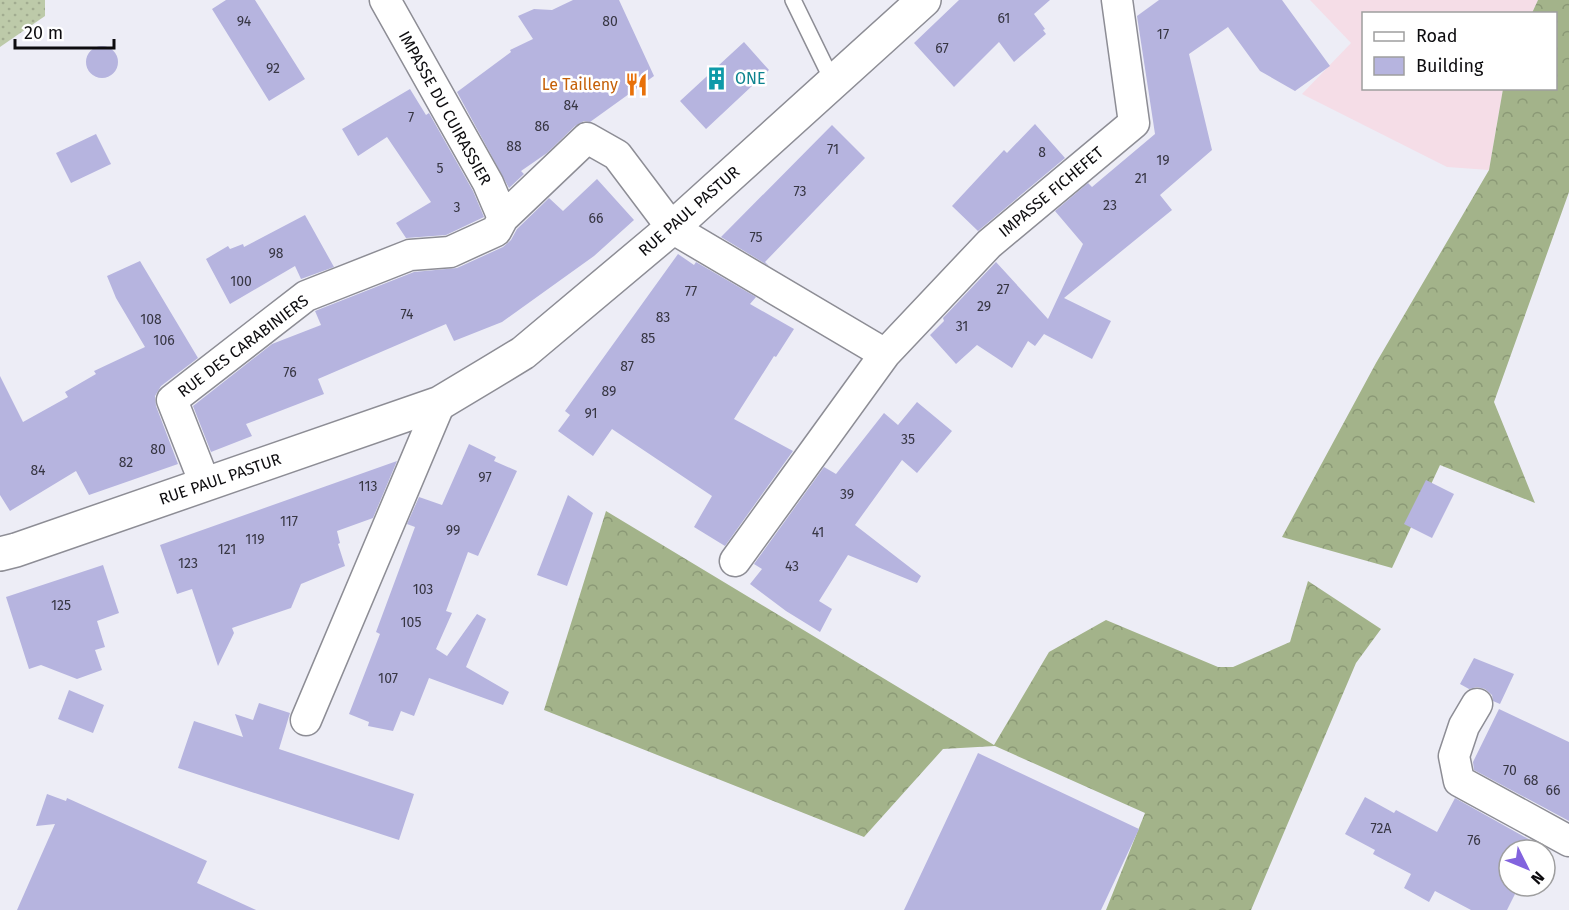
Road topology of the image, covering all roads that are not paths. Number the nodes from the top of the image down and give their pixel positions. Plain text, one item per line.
1 (385, 0) edge
2 (793, 0) edge
3 (924, 0) edge
4 (1117, 0) edge
5 (833, 82) junction
6 (503, 218) junction
7 (672, 228) junction
8 (885, 354) junction
9 (440, 403) junction
10 (205, 484) junction
11 (0, 554) edge
12 (735, 561) dead end
13 (1477, 704) dead end
14 (306, 720) dead end
15 (1569, 842) edge

1 - 6 street, IMPASSE DU CUIRASSIER
2 - 5 lane
3 - 5 street, RUE PAUL PASTUR
4 - 8 street, IMPASSE FICHEFET
5 - 7 street, RUE PAUL PASTUR
6 - 7 street, RUE DES CARABINIERS
6 - 10 street, RUE DES CARABINIERS
7 - 8 street
7 - 9 street, RUE PAUL PASTUR
8 - 12 street, IMPASSE FICHEFET
9 - 10 street, RUE PAUL PASTUR
9 - 14 street
10 - 11 street, RUE PAUL PASTUR
13 - 15 street

